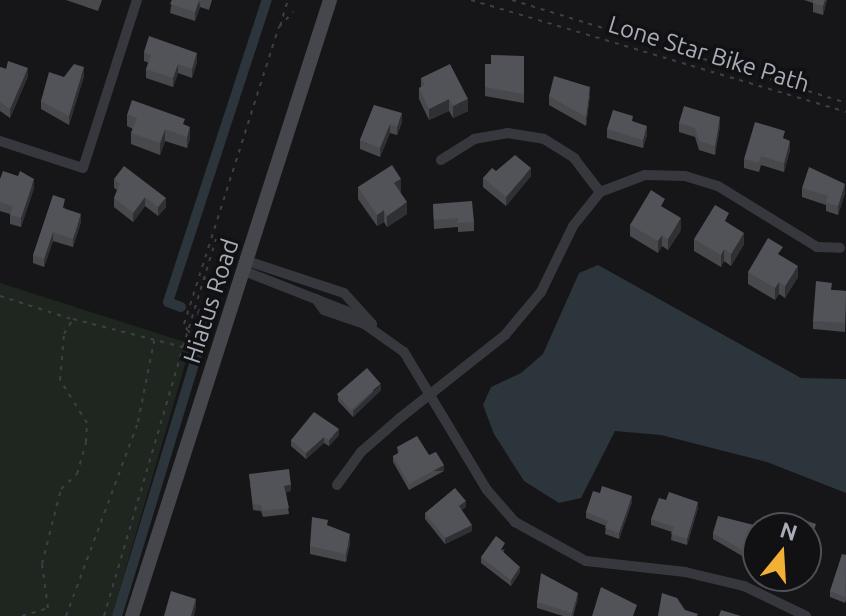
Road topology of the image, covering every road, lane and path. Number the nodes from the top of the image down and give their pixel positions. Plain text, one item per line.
1 (137, 0) edge
2 (288, 0) edge
3 (330, 0) edge
4 (471, 0) edge
5 (512, 0) edge
6 (293, 12) dead end
7 (279, 27) junction
8 (846, 103) edge
9 (846, 112) edge
10 (0, 141) edge
11 (441, 160) dead end
12 (600, 192) junction
13 (216, 239) dead end
14 (840, 248) dead end
15 (245, 266) junction
16 (204, 278) junction
17 (229, 287) dead end
18 (0, 296) edge
19 (73, 319) junction
20 (373, 325) junction
21 (188, 331) junction
22 (154, 340) junction
23 (221, 342) junction
24 (183, 347) junction
25 (433, 394) junction
26 (337, 485) dead end
27 (22, 616) edge
28 (66, 616) edge
29 (104, 616) edge
30 (132, 616) edge
31 (806, 616) edge

1 - 10 street
2 - 7 path
3 - 15 street, Hiatus Road
4 - 9 path, Lone Star Bike Path
5 - 8 path
6 - 7 path
7 - 21 path
11 - 12 street
12 - 14 street
12 - 25 street
13 - 16 path
15 - 20 street
15 - 20 street
15 - 23 street, Hiatus Road
16 - 17 path
16 - 21 path
18 - 19 path
19 - 22 path
19 - 27 path
20 - 25 street
21 - 23 path
21 - 24 path
22 - 24 path
22 - 28 path
23 - 30 street, Hiatus Road
24 - 29 path
25 - 26 street
25 - 31 street

